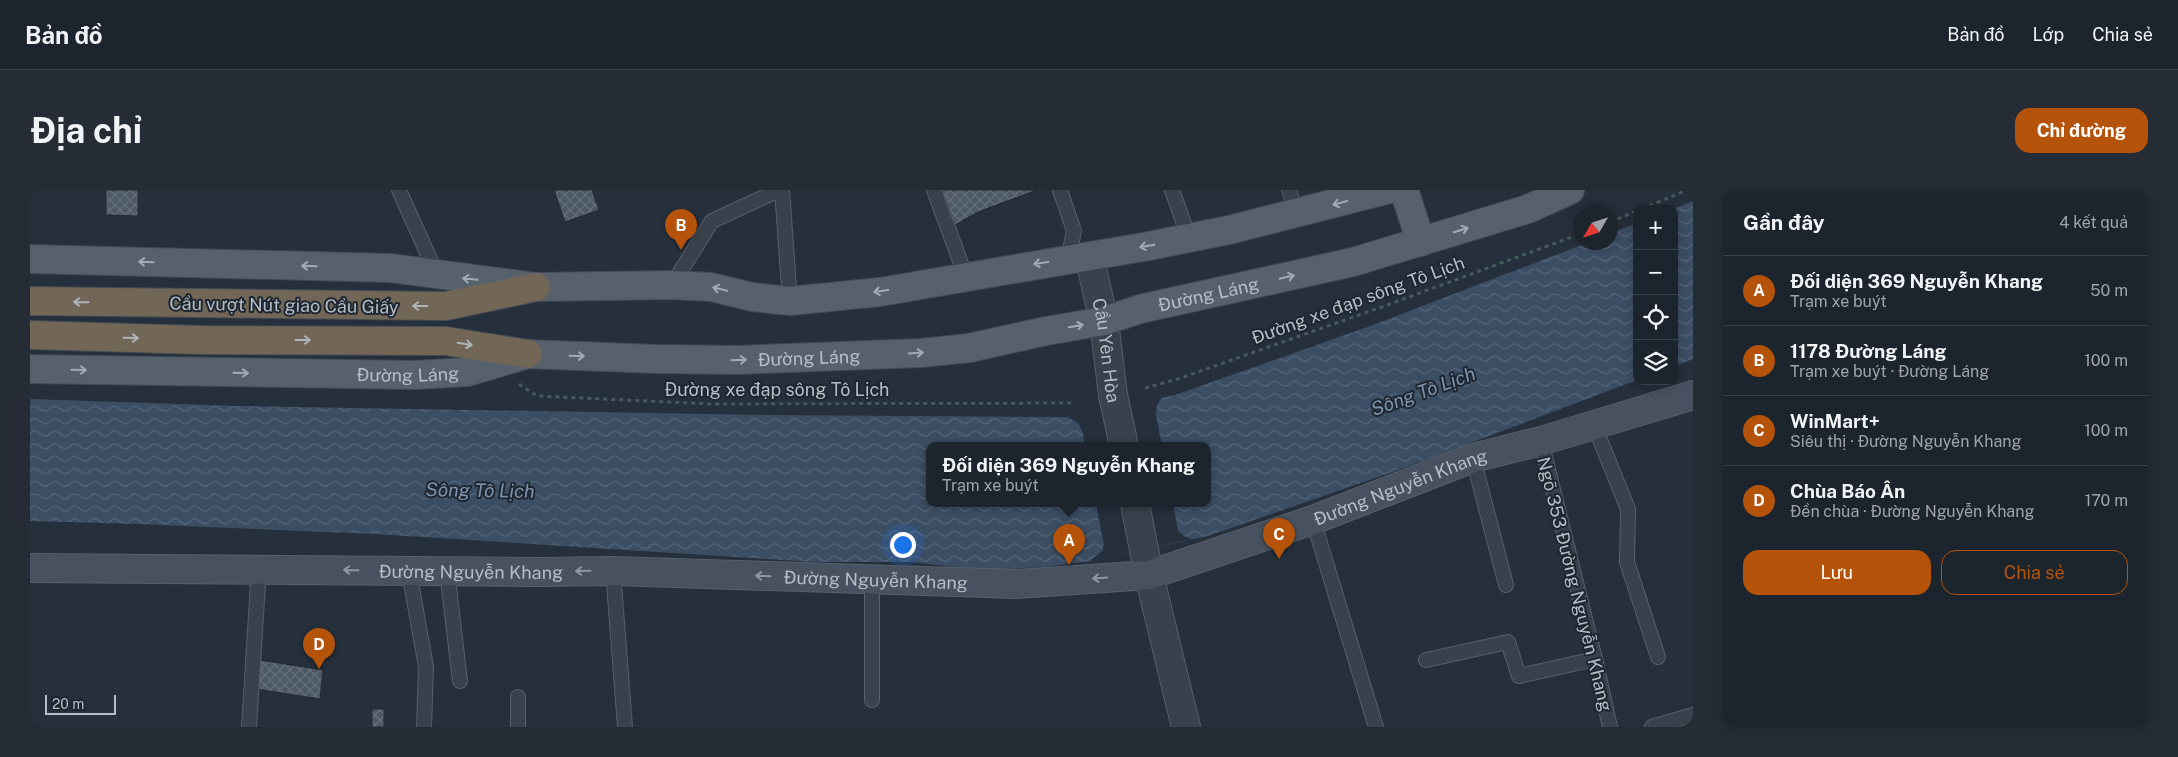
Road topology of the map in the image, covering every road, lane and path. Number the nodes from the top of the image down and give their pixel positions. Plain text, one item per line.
1 (399, 190) edge
2 (780, 190) edge
3 (934, 190) edge
4 (1060, 190) edge
5 (1172, 190) edge
6 (1386, 190) edge
7 (1404, 190) edge
8 (1570, 190) edge
9 (1687, 190) edge
10 (1293, 202) edge
11 (1651, 205) edge
12 (1633, 213) edge
13 (1618, 219) edge
14 (1573, 237) edge
15 (1189, 238) junction
16 (1421, 242) junction
17 (30, 258) edge
18 (1079, 258) junction
19 (437, 276) junction
20 (966, 276) junction
21 (672, 285) junction
22 (536, 286) junction
23 (790, 300) junction
24 (30, 301) edge
25 (1104, 321) junction
26 (30, 336) edge
27 (528, 354) junction
28 (492, 365) junction
29 (30, 369) edge
30 (1145, 388) dead end
31 (1693, 395) edge
32 (1072, 402) dead end
33 (1594, 425) junction
34 (1541, 441) junction
35 (1123, 442) edge
36 (1473, 458) junction
37 (1136, 507) edge
38 (1313, 520) junction
39 (30, 568) edge
40 (259, 568) junction
41 (409, 571) junction
42 (448, 571) junction
43 (613, 571) junction
44 (1149, 575) junction
45 (872, 580) junction
46 (1506, 585) dead end
47 (1658, 657) dead end
48 (1595, 658) junction
49 (1426, 660) dead end
50 (460, 681) dead end
51 (518, 697) dead end
52 (872, 700) dead end
53 (1693, 715) edge
54 (249, 727) edge
55 (424, 727) edge
56 (518, 727) edge
57 (626, 727) edge
58 (1186, 727) edge
59 (1376, 727) edge
60 (1610, 727) edge
61 (1652, 727) edge

1 - 19 lane
2 - 21 lane
2 - 23 lane
3 - 20 lane
4 - 18 lane
5 - 15 lane
6 -> 10 main road
7 - 16 main road
16 -> 8 main road, Đường Láng
9 - 11 path
10 - 15 main road
12 - 13 path
14 - 30 path, Đường xe đạp sông Tô Lịch
15 -> 18 main road
25 -> 16 main road, Đường Láng
19 -> 17 main road
18 -> 20 main road
18 - 25 street, Cầu Yên Hòa
22 -> 19 main road
20 -> 23 main road
21 - 22 main road
23 -> 21 main road
22 -> 24 highway, Cầu vượt Nút giao Cầu Giấy
27 -> 25 main road, Đường Láng
25 - 35 street, Cầu Yên Hòa
26 -> 27 highway, Cầu vượt Nút giao Cầu Giấy
27 - 28 main road, Đường Láng
29 -> 28 main road, Đường Láng
28 - 32 path, Đường xe đạp sông Tô Lịch
31 - 33 main road, Đường Nguyễn Khang
33 - 34 main road, Đường Nguyễn Khang
33 - 47 lane
34 - 36 main road, Đường Nguyễn Khang
34 - 48 lane, Ngõ 353 Đường Nguyễn Khang
36 - 38 main road, Đường Nguyễn Khang
36 - 46 lane
37 - 44 street
38 - 44 main road, Đường Nguyễn Khang
38 - 59 lane
39 - 40 main road, Đường Nguyễn Khang
41 -> 40 main road, Đường Nguyễn Khang
40 - 54 lane
41 - 42 main road, Đường Nguyễn Khang
41 - 55 lane
43 -> 42 main road, Đường Nguyễn Khang
42 - 50 lane
45 -> 43 main road, Đường Nguyễn Khang
43 - 57 lane
44 -> 45 main road, Đường Nguyễn Khang
44 - 58 street
45 - 52 lane
48 - 49 lane
48 - 60 lane, Ngõ 353 Đường Nguyễn Khang
51 - 56 lane
53 - 61 lane

